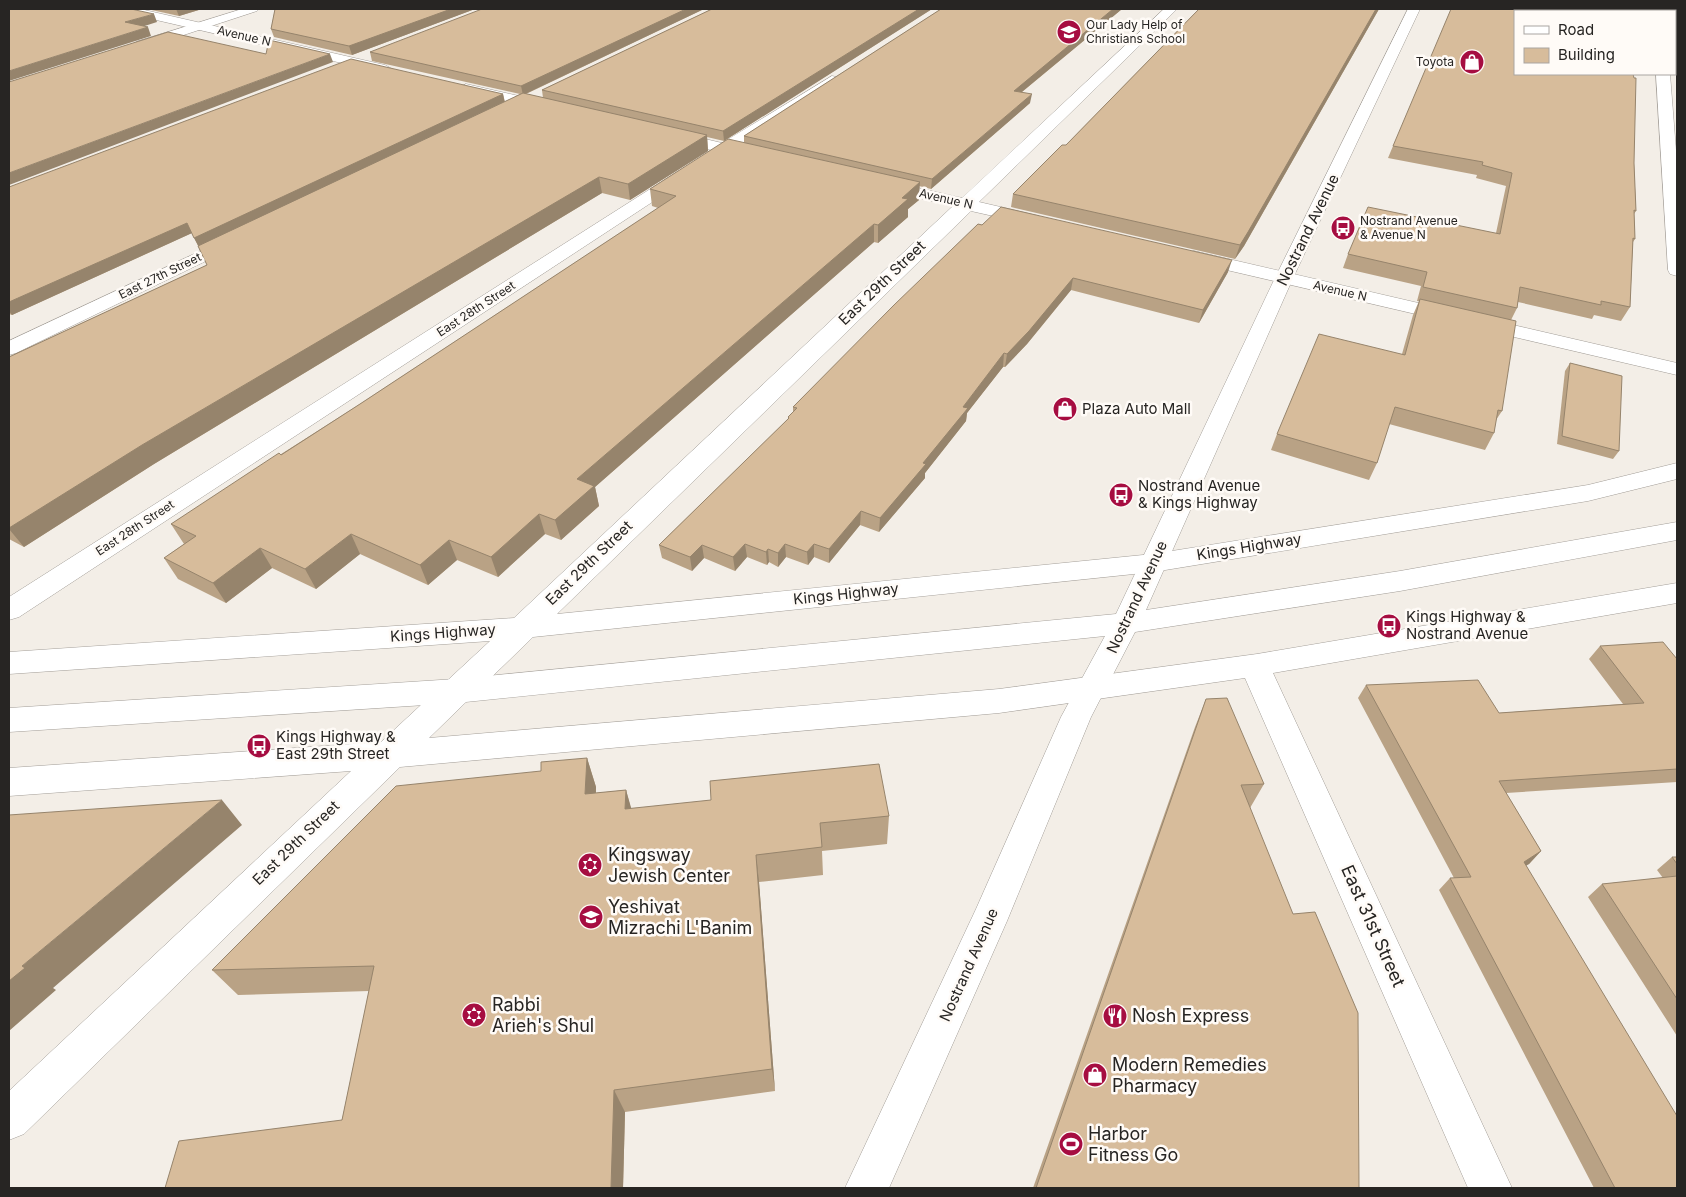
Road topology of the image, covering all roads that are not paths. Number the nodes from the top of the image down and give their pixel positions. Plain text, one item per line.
1 (126, 9) edge
2 (253, 9) edge
3 (1171, 9) edge
4 (1414, 9) edge
5 (200, 26) junction
6 (128, 49) edge
7 (373, 54) edge
8 (353, 61) junction
9 (851, 68) edge
10 (327, 71) edge
11 (404, 73) edge
12 (1663, 75) edge
13 (450, 84) edge
14 (544, 92) edge
15 (524, 101) junction
16 (568, 112) edge
17 (499, 113) edge
18 (655, 132) edge
19 (725, 148) junction
20 (772, 159) edge
21 (866, 181) edge
22 (966, 204) junction
23 (1053, 224) edge
24 (250, 234) edge
25 (1176, 253) edge
26 (1677, 270) edge
27 (1284, 278) junction
28 (9, 349) edge
29 (1677, 369) edge
30 (1677, 471) edge
31 (1677, 531) edge
32 (1153, 563) junction
33 (1677, 593) edge
34 (9, 610) edge
35 (1126, 624) junction
36 (522, 628) junction
37 (9, 663) edge
38 (1254, 664) junction
39 (1091, 690) junction
40 (456, 691) junction
41 (9, 720) edge
42 (388, 755) junction
43 (9, 782) edge
44 (9, 1119) edge
45 (867, 1188) edge
46 (1490, 1188) edge

1 - 5 street, Avenue N
2 - 5 street
3 - 22 street, East 29th Street
4 - 27 street, Nostrand Avenue
5 - 6 street
5 - 8 street, Avenue N
7 - 8 street
8 - 10 street
8 - 11 street, Avenue N
9 - 19 street, East 28th Street
12 - 26 street
13 - 15 street
14 - 15 street
15 - 16 street
15 - 17 street
18 - 19 street
19 - 20 street
19 - 34 street, East 28th Street
21 - 22 street, Avenue N
22 - 23 street, Avenue N
22 - 36 street, East 29th Street
24 - 28 street, East 27th Street
25 - 27 street, Avenue N
27 - 29 street, Avenue N
27 - 32 street, Nostrand Avenue
30 - 32 street, Kings Highway
31 - 35 street
32 - 35 street, Nostrand Avenue
32 - 36 street, Kings Highway
33 - 38 street
35 - 39 street, Nostrand Avenue
35 - 40 street
36 - 37 street, Kings Highway
36 - 40 street, East 29th Street
38 - 39 street
38 - 46 street, East 31st Street
39 - 42 street
39 - 45 street, Nostrand Avenue
40 - 41 street
40 - 42 street, East 29th Street
42 - 43 street
42 - 44 street, East 29th Street

